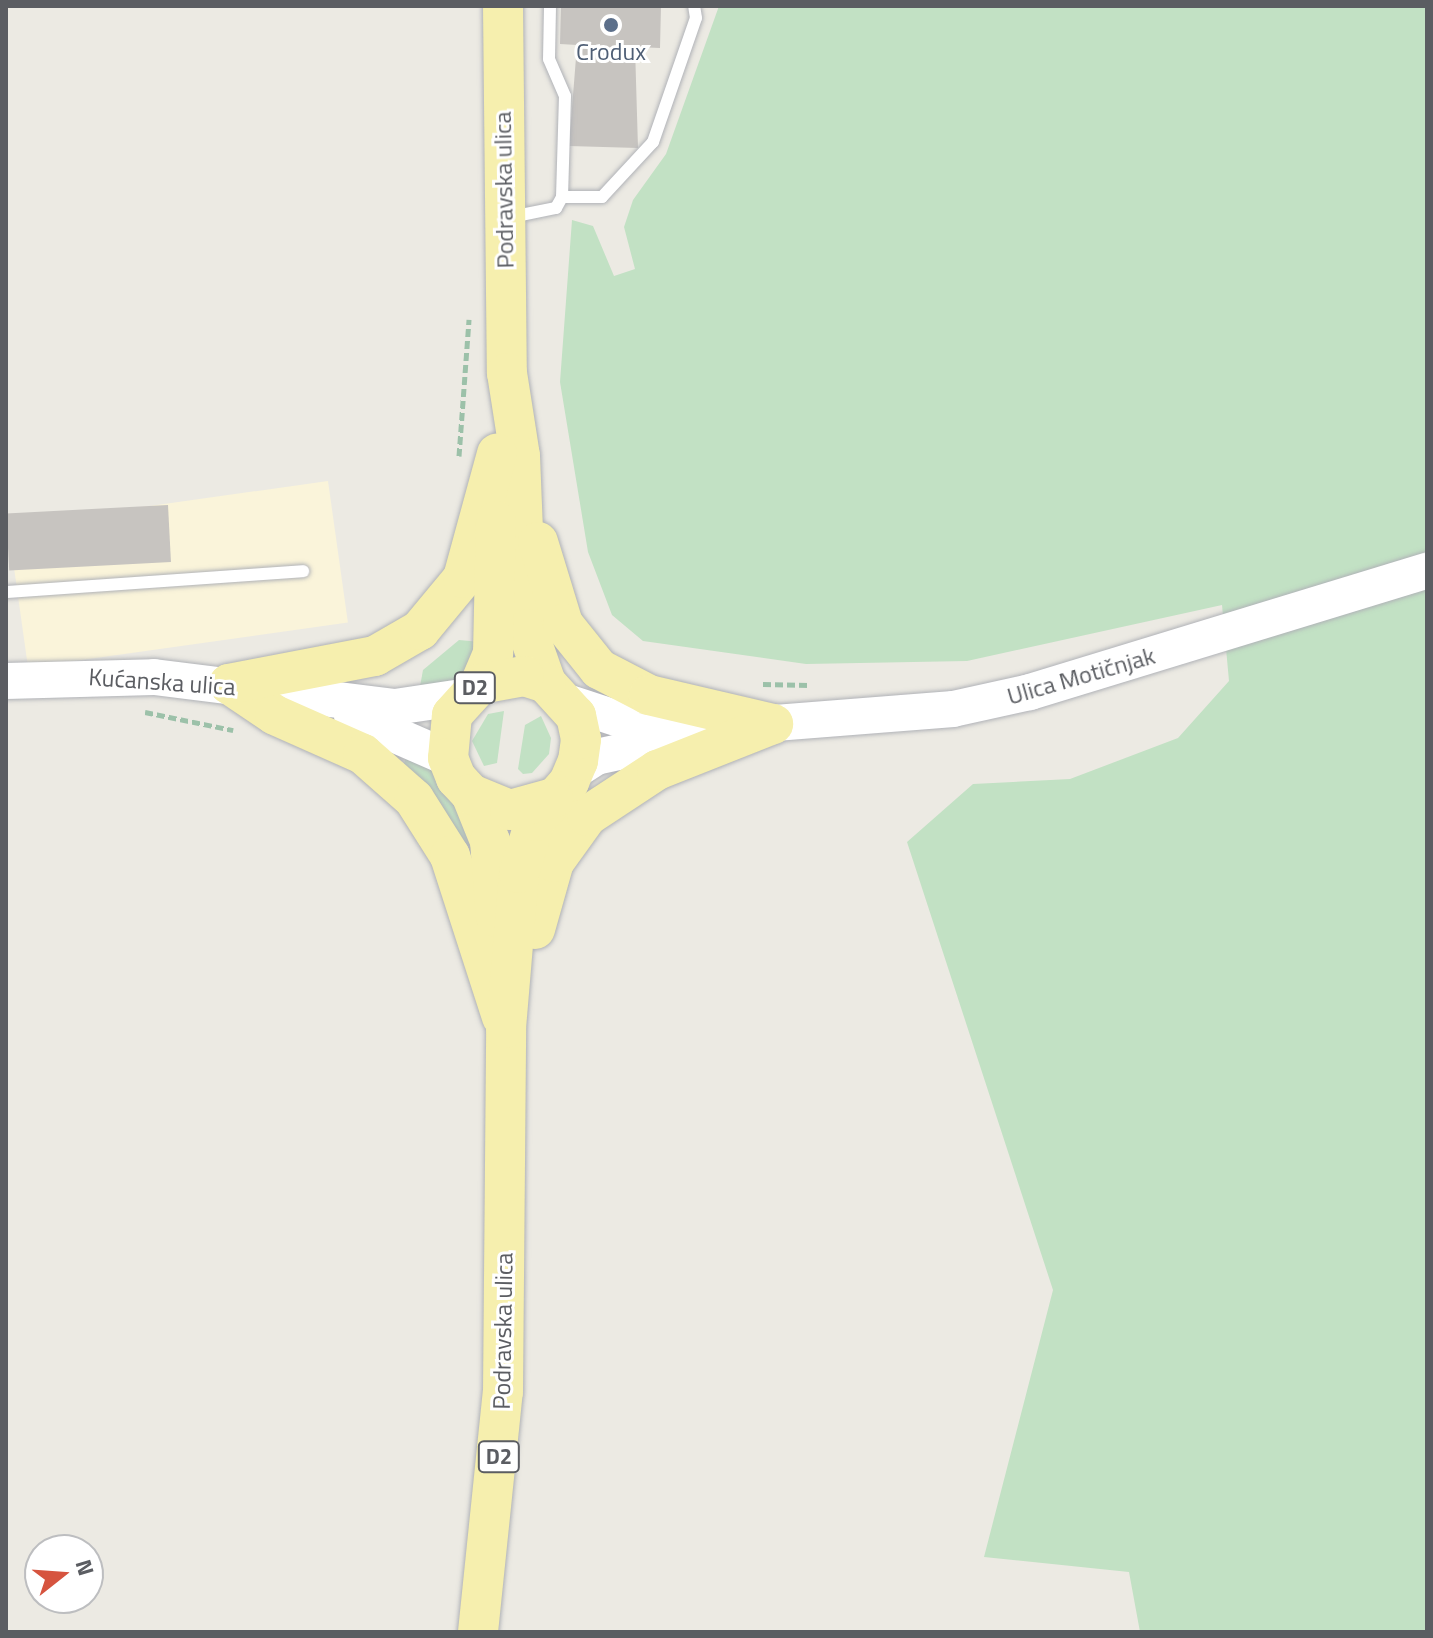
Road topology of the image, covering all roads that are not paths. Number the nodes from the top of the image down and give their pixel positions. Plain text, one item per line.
1 (503, 6) edge
2 (550, 6) edge
3 (694, 6) edge
4 (562, 197) junction
5 (504, 217) junction
6 (509, 455) junction
7 (303, 571) dead end
8 (1427, 571) edge
9 (6, 592) edge
10 (6, 681) edge
11 (229, 684) junction
12 (472, 690) junction
13 (556, 693) junction
14 (317, 702) junction
15 (773, 724) junction
16 (724, 727) junction
17 (448, 758) junction
18 (563, 785) junction
19 (471, 794) junction
20 (506, 1028) junction
21 (478, 1632) edge

1 - 5 main road, Podravska ulica / D2
2 - 4 lane
3 - 4 lane
4 - 5 lane
5 - 6 main road, Podravska ulica / D2
6 - 11 main road
6 - 12 main road, Podravska ulica / D2
6 - 13 main road, Podravska ulica / D2
6 - 15 main road
7 - 9 lane
8 - 15 main road, Ulica Motičnjak
10 - 11 main road, Kućanska ulica
11 - 14 main road, Kućanska ulica
11 - 20 main road
12 - 13 main road, D2
12 - 14 main road, Kućanska ulica
12 - 17 main road, D2
13 - 16 main road, Ulica Motičnjak
13 - 18 main road, D2
14 - 17 main road, Kućanska ulica
15 - 16 main road, Ulica Motičnjak
15 - 20 main road
16 - 18 main road, Ulica Motičnjak
17 - 19 main road, D2
18 - 19 main road
18 - 20 main road, Podravska ulica / D2
19 - 20 main road, Podravska ulica / D2
20 - 21 main road, Podravska ulica / D2

